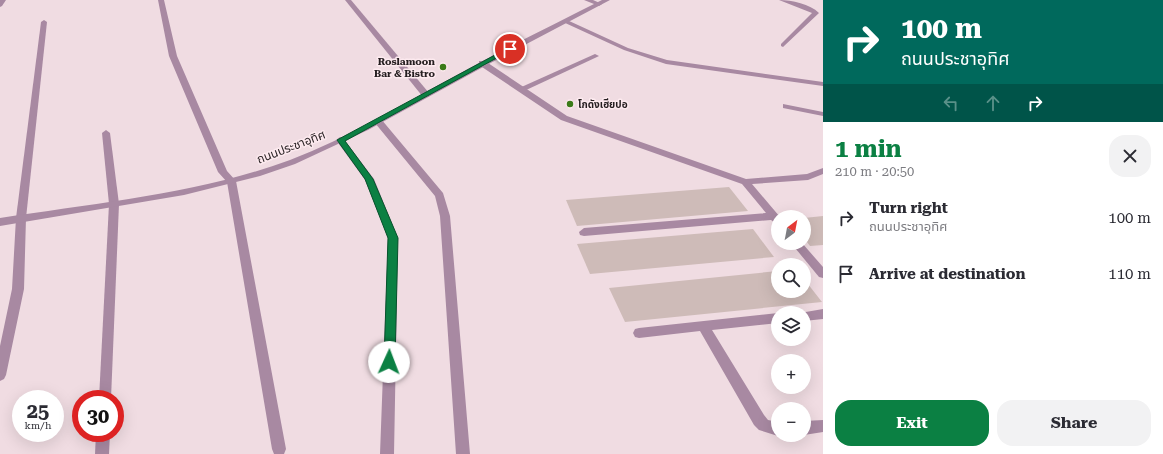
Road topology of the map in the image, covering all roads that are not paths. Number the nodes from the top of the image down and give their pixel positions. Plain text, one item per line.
1 (3, 0) edge
2 (161, 0) edge
3 (348, 0) edge
4 (587, 0) edge
5 (607, 0) edge
6 (782, 0) edge
7 (599, 4) junction
8 (0, 5) edge
9 (565, 21) junction
10 (44, 22) dead end
11 (783, 45) dead end
12 (595, 56) dead end
13 (482, 63) junction
14 (823, 84) edge
15 (521, 89) junction
16 (426, 95) junction
17 (786, 106) dead end
18 (823, 114) edge
19 (378, 121) junction
20 (106, 133) dead end
21 (340, 140) junction
22 (823, 171) edge
23 (231, 181) junction
24 (745, 182) junction
25 (114, 204) junction
26 (771, 213) edge
27 (21, 218) junction
28 (771, 219) edge
29 (0, 222) edge
30 (584, 232) dead end
31 (802, 250) edge
32 (823, 274) edge
33 (823, 314) edge
34 (811, 315) edge
35 (771, 319) edge
36 (702, 326) junction
37 (638, 333) dead end
38 (0, 375) edge
39 (105, 390) edge
40 (823, 426) edge
41 (771, 427) edge
42 (811, 427) edge
43 (103, 442) edge
44 (279, 449) dead end
45 (102, 454) edge
46 (387, 454) edge
47 (463, 454) edge

1 - 8 street
2 - 23 street
3 - 16 street
4 - 7 street
5 - 7 street, ถนนประชาอุทิศ
6 - 11 street
7 - 9 street, ถนนประชาอุทิศ
9 - 13 street, ถนนประชาอุทิศ
9 - 14 street
10 - 27 street
12 - 15 street
13 - 15 street
13 - 16 street, ถนนประชาอุทิศ
15 - 24 street
16 - 19 street, ถนนประชาอุทิศ
17 - 18 street
19 - 21 street, ถนนประชาอุทิศ
19 - 47 street
20 - 25 street
21 - 23 street, ถนนประชาอุทิศ
21 - 46 street
22 - 24 street
23 - 25 street, ถนนประชาอุทิศ
23 - 44 street
24 - 26 street
25 - 27 street, ถนนประชาอุทิศ
25 - 39 street
27 - 29 street, ถนนประชาอุทิศ
27 - 38 street
28 - 30 street
31 - 32 street
33 - 34 street
35 - 36 street
36 - 37 street
36 - 41 street
40 - 42 street
43 - 45 street

